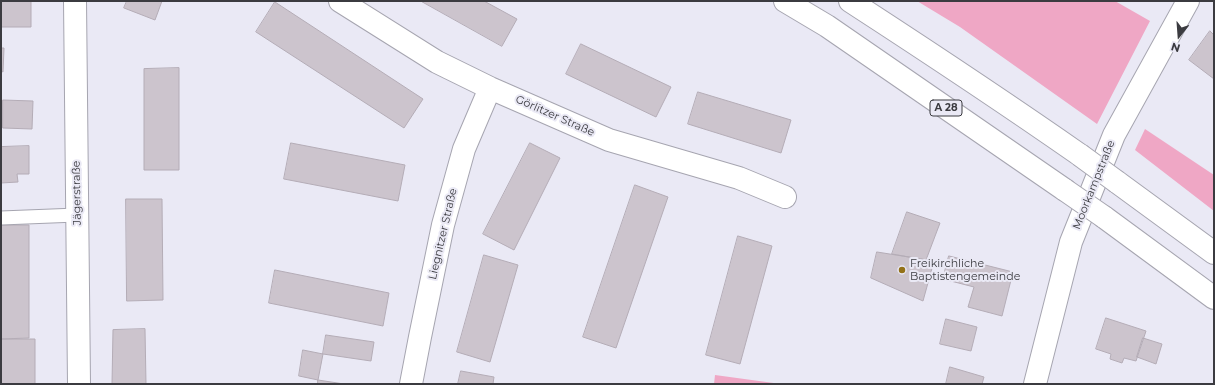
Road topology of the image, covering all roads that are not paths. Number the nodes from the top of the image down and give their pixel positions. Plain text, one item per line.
1 (75, 1) edge
2 (340, 1) edge
3 (785, 1) edge
4 (850, 1) edge
5 (1188, 1) edge
6 (490, 88) junction
7 (784, 197) dead end
8 (77, 215) junction
9 (1, 218) edge
10 (1214, 253) edge
11 (1214, 298) edge
12 (79, 384) edge
13 (411, 384) edge
14 (1035, 384) edge

1 - 8 main road, Jägerstraße
2 - 6 main road, Görlitzer Straße
3 - 11 main road, A 28, bridge
4 - 10 main road, bridge
5 - 14 main road, Moorkampstraße
6 - 7 main road, Görlitzer Straße
6 - 13 main road, Liegnitzer Straße
8 - 9 lane
8 - 12 main road, Jägerstraße

